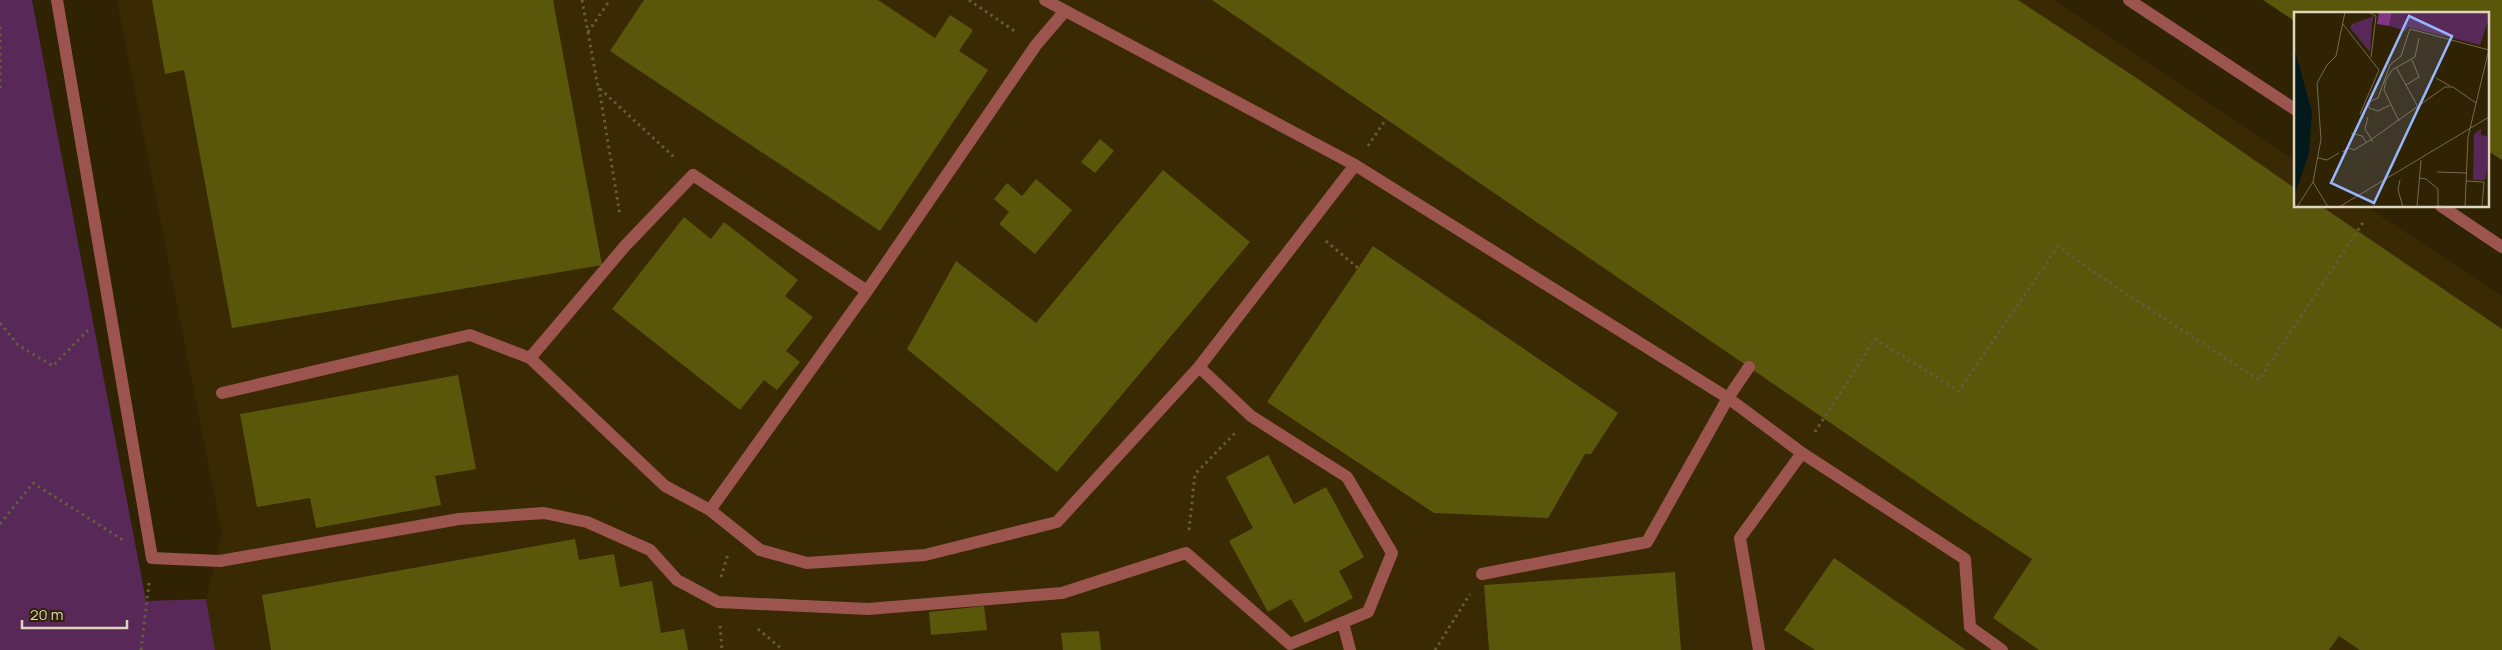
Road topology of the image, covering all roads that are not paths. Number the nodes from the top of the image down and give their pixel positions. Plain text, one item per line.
1 (57, 0) edge
2 (1046, 0) edge
3 (2129, 0) edge
4 (1064, 11) junction
5 (2294, 109) edge
6 (1355, 165) junction
7 (2444, 208) edge
8 (2502, 247) edge
9 (867, 291) junction
10 (530, 358) junction
11 (1199, 367) junction
12 (1749, 367) dead end
13 (222, 393) dead end
14 (1728, 398) junction
15 (1802, 454) junction
16 (710, 510) junction
17 (1482, 574) road end
18 (1343, 623) junction
19 (1350, 650) edge
20 (1759, 650) edge
21 (2002, 650) edge

1 - 18 street
2 - 4 street
3 - 5 street
4 - 6 street
4 - 9 street
6 - 11 street
6 - 14 street
7 - 8 street
9 - 10 street
9 - 16 street
10 - 13 street
10 - 16 street
11 - 16 street
11 - 18 street
12 - 14 street
14 - 15 street
14 - 17 street
15 - 20 street
15 - 21 street
18 - 19 street

